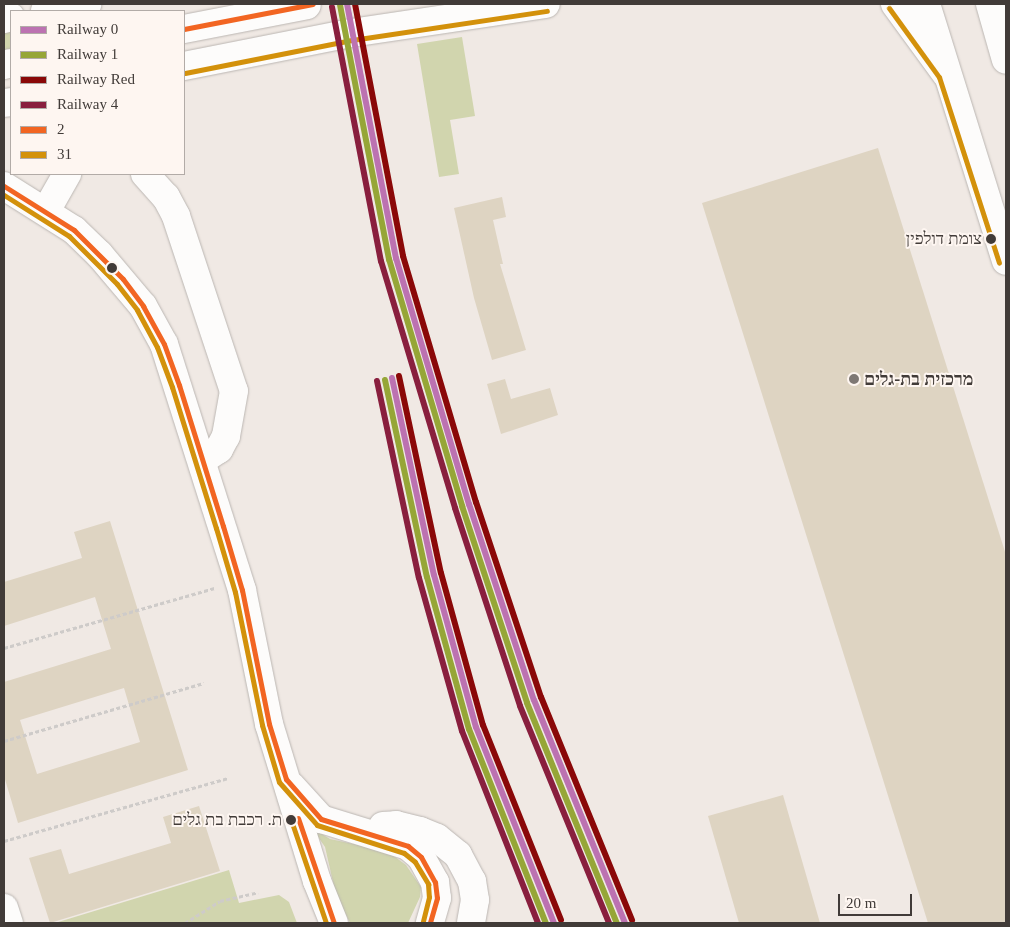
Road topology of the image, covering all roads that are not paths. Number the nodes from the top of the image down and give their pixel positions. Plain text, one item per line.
1 (87, 4) edge
2 (546, 4) edge
3 (895, 4) edge
4 (926, 4) edge
5 (990, 4) edge
6 (307, 5) edge
7 (51, 10) edge
8 (185, 29) edge
9 (1006, 60) edge
10 (185, 66) edge
11 (946, 74) junction
12 (66, 175) edge
13 (145, 175) edge
14 (7, 189) edge
15 (46, 211) junction
16 (1006, 261) edge
17 (202, 460) junction
18 (286, 779) junction
19 (348, 829) junction
20 (4, 908) edge
21 (9, 923) edge
22 (334, 923) edge
23 (430, 923) edge
24 (471, 923) edge

1 - 7 main road
2 - 10 main road
3 - 11 main road
4 - 11 main road
5 - 9 main road
6 - 8 main road
11 - 16 main road
12 - 15 main road
13 - 17 main road
14 - 15 main road
15 - 17 main road
17 - 18 main road
18 - 19 main road
18 - 22 main road
19 - 23 main road
19 - 24 main road
20 - 21 main road

